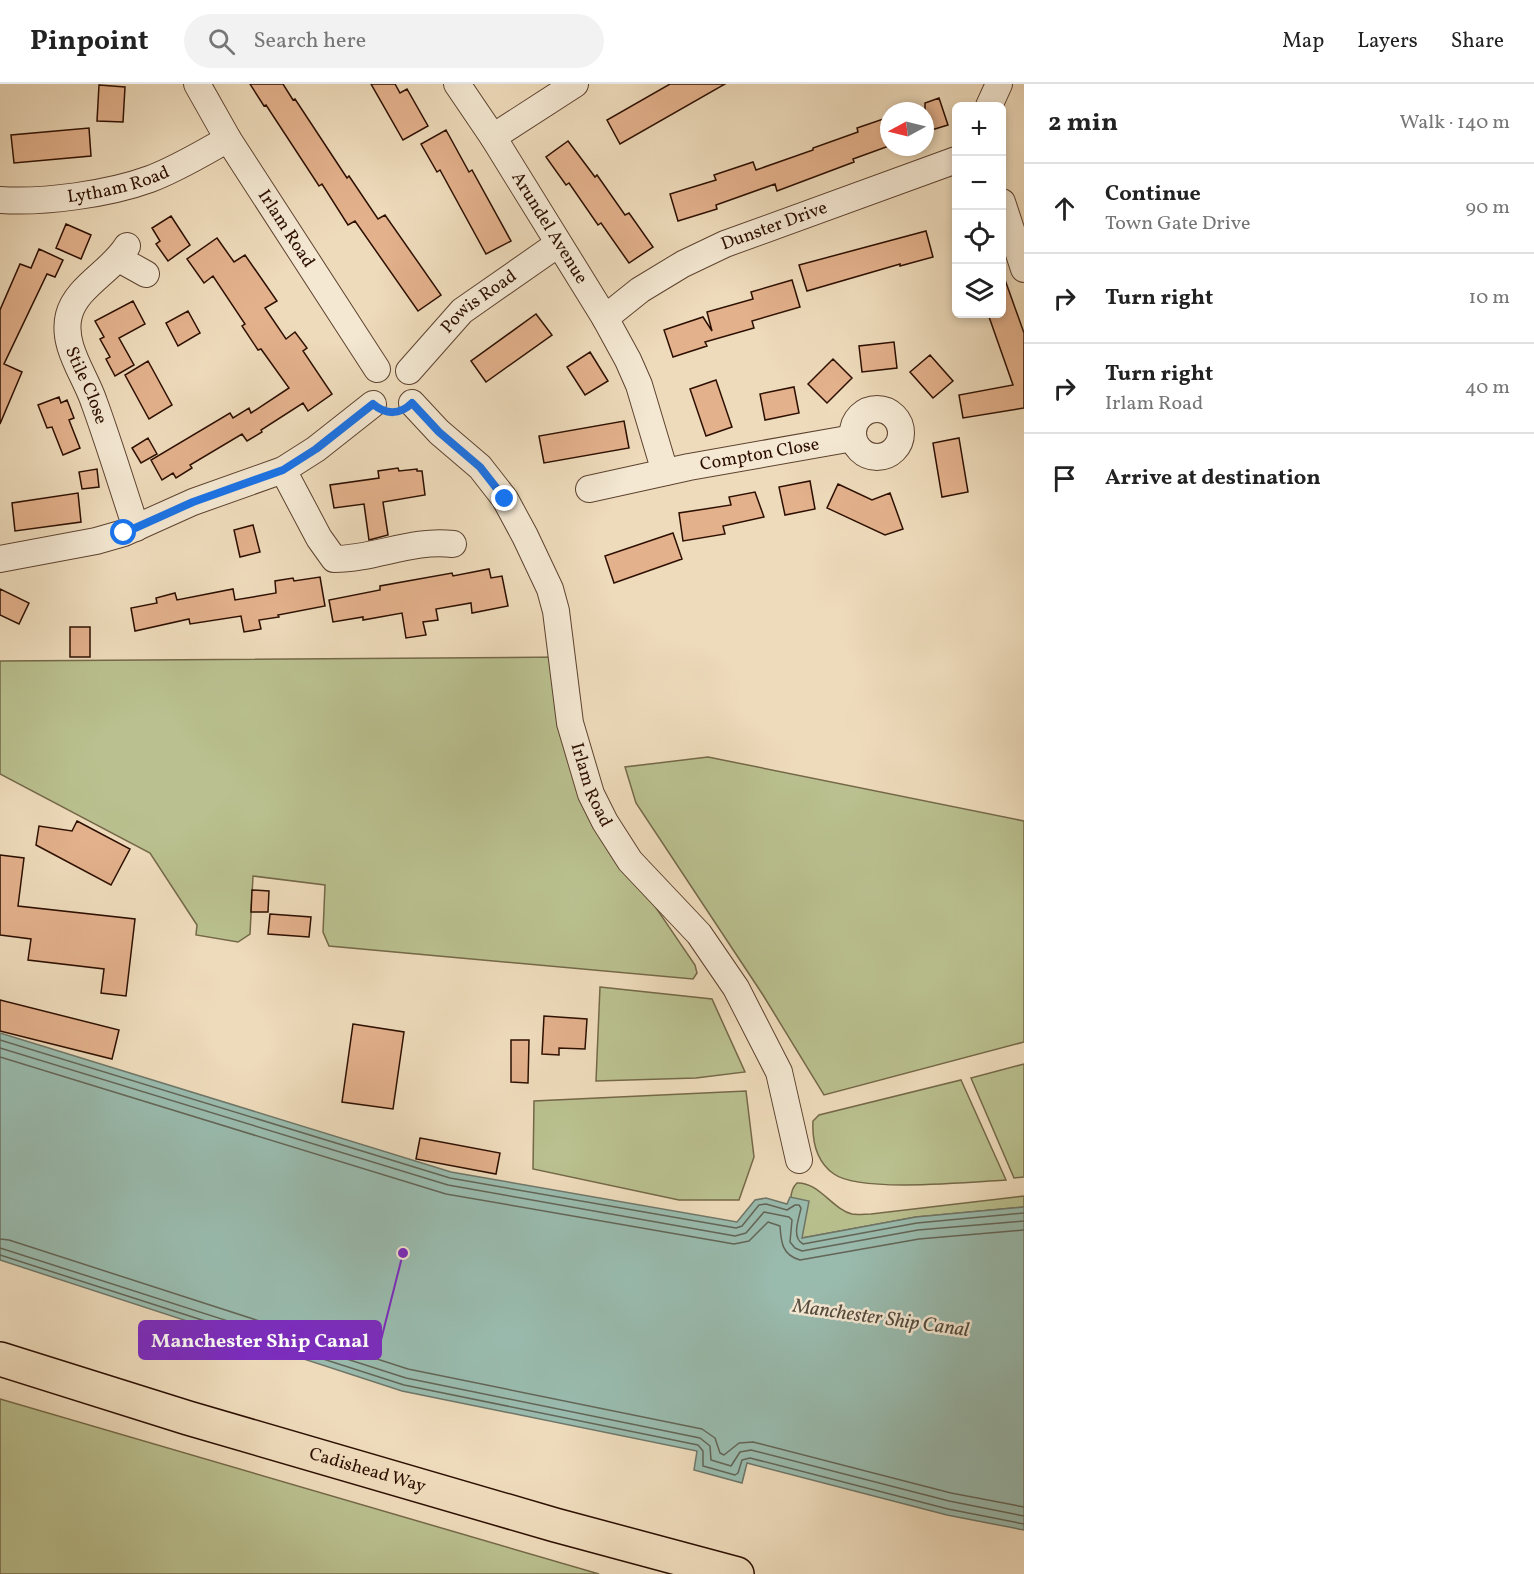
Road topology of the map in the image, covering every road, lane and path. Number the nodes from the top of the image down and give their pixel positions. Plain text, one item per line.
1 (197, 84) edge
2 (457, 84) edge
3 (576, 84) edge
4 (999, 84) edge
5 (991, 102) edge
6 (493, 137) junction
7 (228, 139) junction
8 (952, 162) edge
9 (0, 200) edge
10 (1005, 210) edge
11 (558, 244) junction
12 (1024, 269) edge
13 (146, 274) dead end
14 (605, 318) junction
15 (377, 369) junction
16 (409, 371) junction
17 (412, 403) junction
18 (373, 404) junction
19 (853, 438) dead end
20 (283, 470) junction
21 (665, 472) junction
22 (603, 492) dead end
23 (136, 528) junction
24 (453, 544) dead end
25 (0, 559) edge
26 (799, 1160) dead end
27 (0, 1359) edge
28 (737, 1574) edge

1 - 7 street, Irlam Road
2 - 6 street, Arundel Avenue
3 - 6 street
4 - 5 street
6 - 11 street, Arundel Avenue
7 - 9 street, Lytham Road
7 - 15 street, Irlam Road
8 - 14 street, Dunster Drive
10 - 12 street
11 - 14 street, Arundel Avenue
11 - 16 street, Powis Road
13 - 23 street, Stile Close
14 - 21 street
15 - 16 street
15 - 18 street
16 - 17 street
17 - 18 street
17 - 26 street, Irlam Road
18 - 20 street
19 - 21 street, Compton Close
20 - 23 street
20 - 24 street
21 - 22 street, Compton Close
23 - 25 street
27 - 28 highway, Cadishead Way

